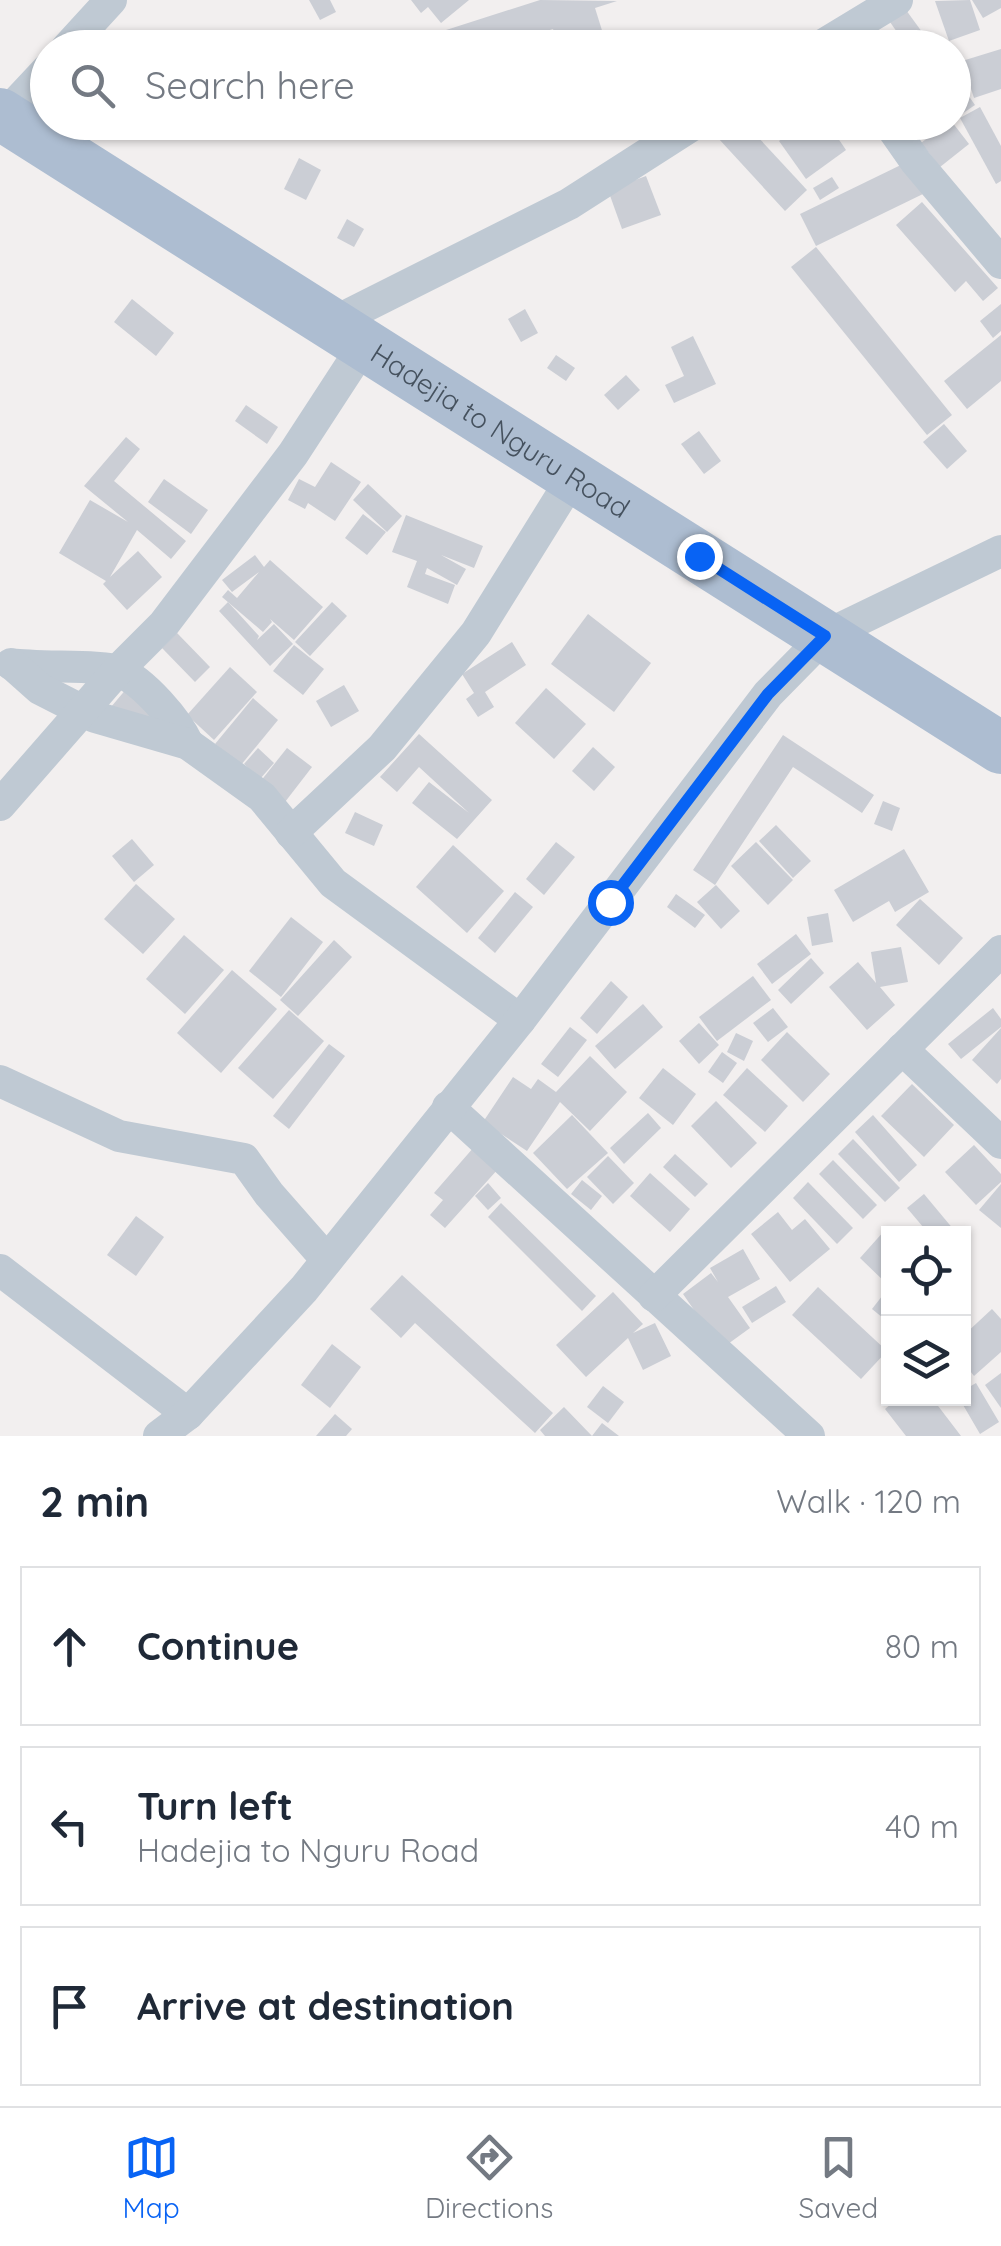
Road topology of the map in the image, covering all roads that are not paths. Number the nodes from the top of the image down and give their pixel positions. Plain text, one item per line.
1 (110, 0) edge
2 (897, 0) edge
3 (83, 30) edge
4 (850, 30) edge
5 (30, 86) edge
6 (2, 115) edge
7 (30, 133) edge
8 (41, 140) edge
9 (669, 140) edge
10 (901, 140) edge
11 (1001, 263) edge
12 (347, 334) junction
13 (573, 477) junction
14 (1001, 551) edge
15 (825, 636) junction
16 (6, 663) edge
17 (118, 670) junction
18 (83, 711) junction
19 (188, 744) junction
20 (1001, 748) edge
21 (0, 804) edge
22 (291, 833) junction
23 (1001, 952) edge
24 (520, 1020) junction
25 (902, 1049) junction
26 (0, 1081) edge
27 (448, 1107) junction
28 (1001, 1143) edge
29 (327, 1260) junction
30 (0, 1270) edge
31 (654, 1296) junction
32 (188, 1414) junction
33 (159, 1436) edge
34 (809, 1436) edge

1 - 3 street
2 - 4 street
5 - 6 street
6 - 7 main road, Hadejia to Nguru Road
8 - 12 main road, Hadejia to Nguru Road
9 - 12 street
10 - 11 street
12 - 13 main road, Hadejia to Nguru Road
12 - 17 street
13 - 15 main road, Hadejia to Nguru Road
13 - 22 street
14 - 15 street
15 - 20 main road, Hadejia to Nguru Road
15 - 24 street
16 - 17 street
16 - 18 street
17 - 18 street
17 - 19 street
18 - 19 street
18 - 21 street
19 - 22 street
22 - 24 street
23 - 25 street
24 - 27 street
25 - 28 street
25 - 31 street
26 - 29 street
27 - 29 street
27 - 31 street
29 - 32 street
30 - 32 street
31 - 34 street
32 - 33 street

